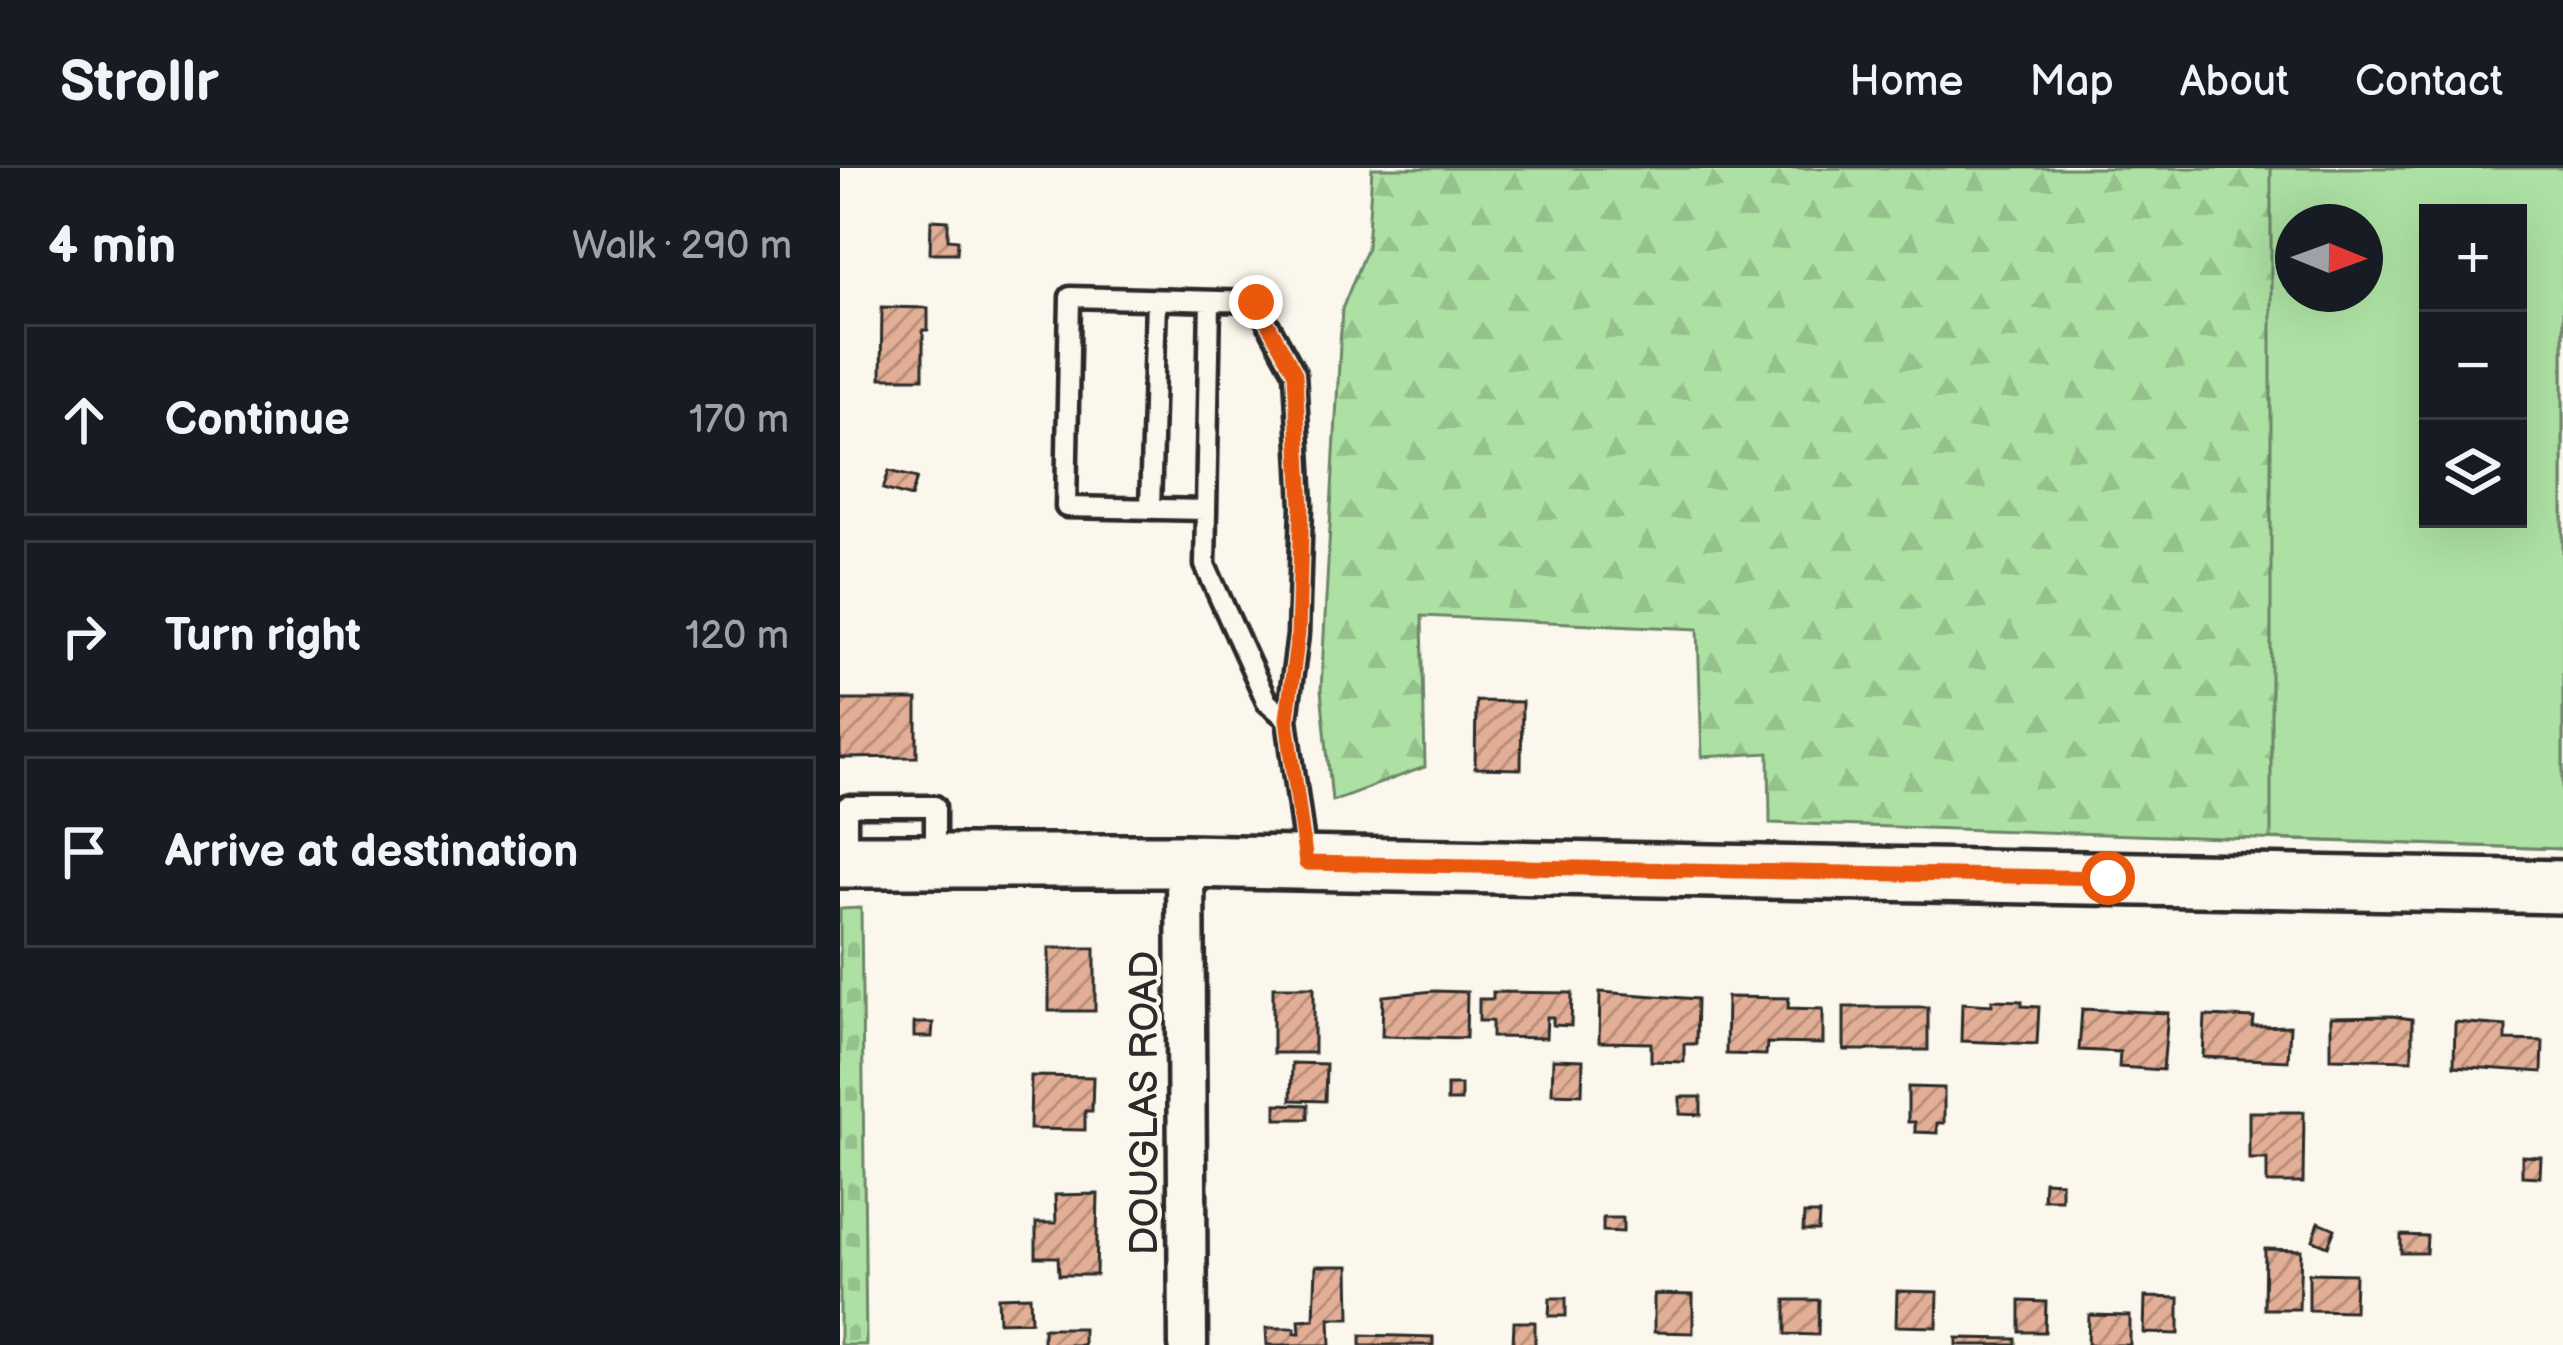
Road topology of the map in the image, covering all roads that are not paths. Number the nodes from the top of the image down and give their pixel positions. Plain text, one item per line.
1 (1156, 299) junction
2 (1210, 301) junction
3 (1150, 509) junction
4 (1206, 511) junction
5 (1287, 719) junction
6 (843, 861) edge
7 (1185, 861) junction
8 (1306, 863) junction
9 (2563, 887) edge
10 (1189, 1345) edge

1 - 2 lane
1 - 3 lane
1 - 3 lane
2 - 4 lane
2 - 5 lane
3 - 4 lane
4 - 5 lane
5 - 8 lane
6 - 7 main road
7 - 8 main road
7 - 10 street, DOUGLAS ROAD
8 - 9 main road

